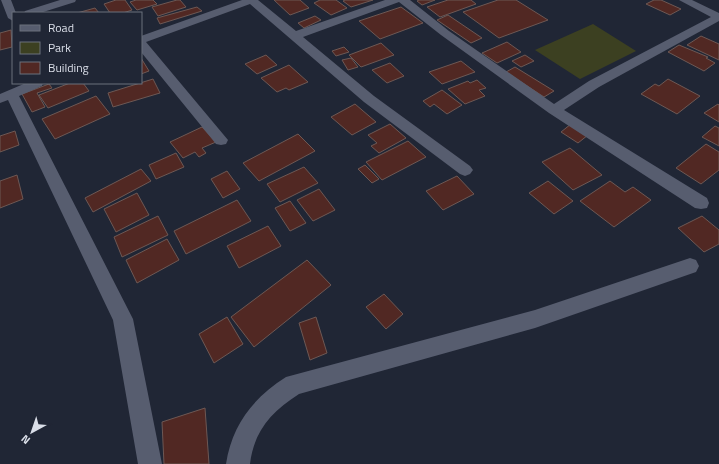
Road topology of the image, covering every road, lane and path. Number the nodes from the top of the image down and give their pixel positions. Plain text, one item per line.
1 (6, 0) edge
2 (71, 0) edge
3 (213, 0) edge
4 (252, 0) edge
5 (395, 0) edge
6 (404, 0) edge
7 (684, 0) edge
8 (224, 11) junction
9 (32, 12) edge
10 (12, 15) edge
11 (719, 17) edge
12 (12, 18) edge
13 (0, 21) edge
14 (294, 36) junction
15 (142, 40) edge
16 (142, 45) edge
17 (35, 84) edge
18 (6, 97) edge
19 (554, 110) junction
20 (221, 140) dead end
21 (465, 170) dead end
22 (701, 203) dead end
23 (690, 266) dead end
24 (150, 464) edge
25 (238, 464) edge

1 - 10 street
2 - 9 street
3 - 8 street
4 - 8 street
4 - 14 street
5 - 14 street
6 - 19 street
7 - 11 street
8 - 15 street
11 - 19 street
12 - 13 street
14 - 21 street
16 - 20 street
17 - 18 street
18 - 24 street
19 - 22 street
23 - 25 street

